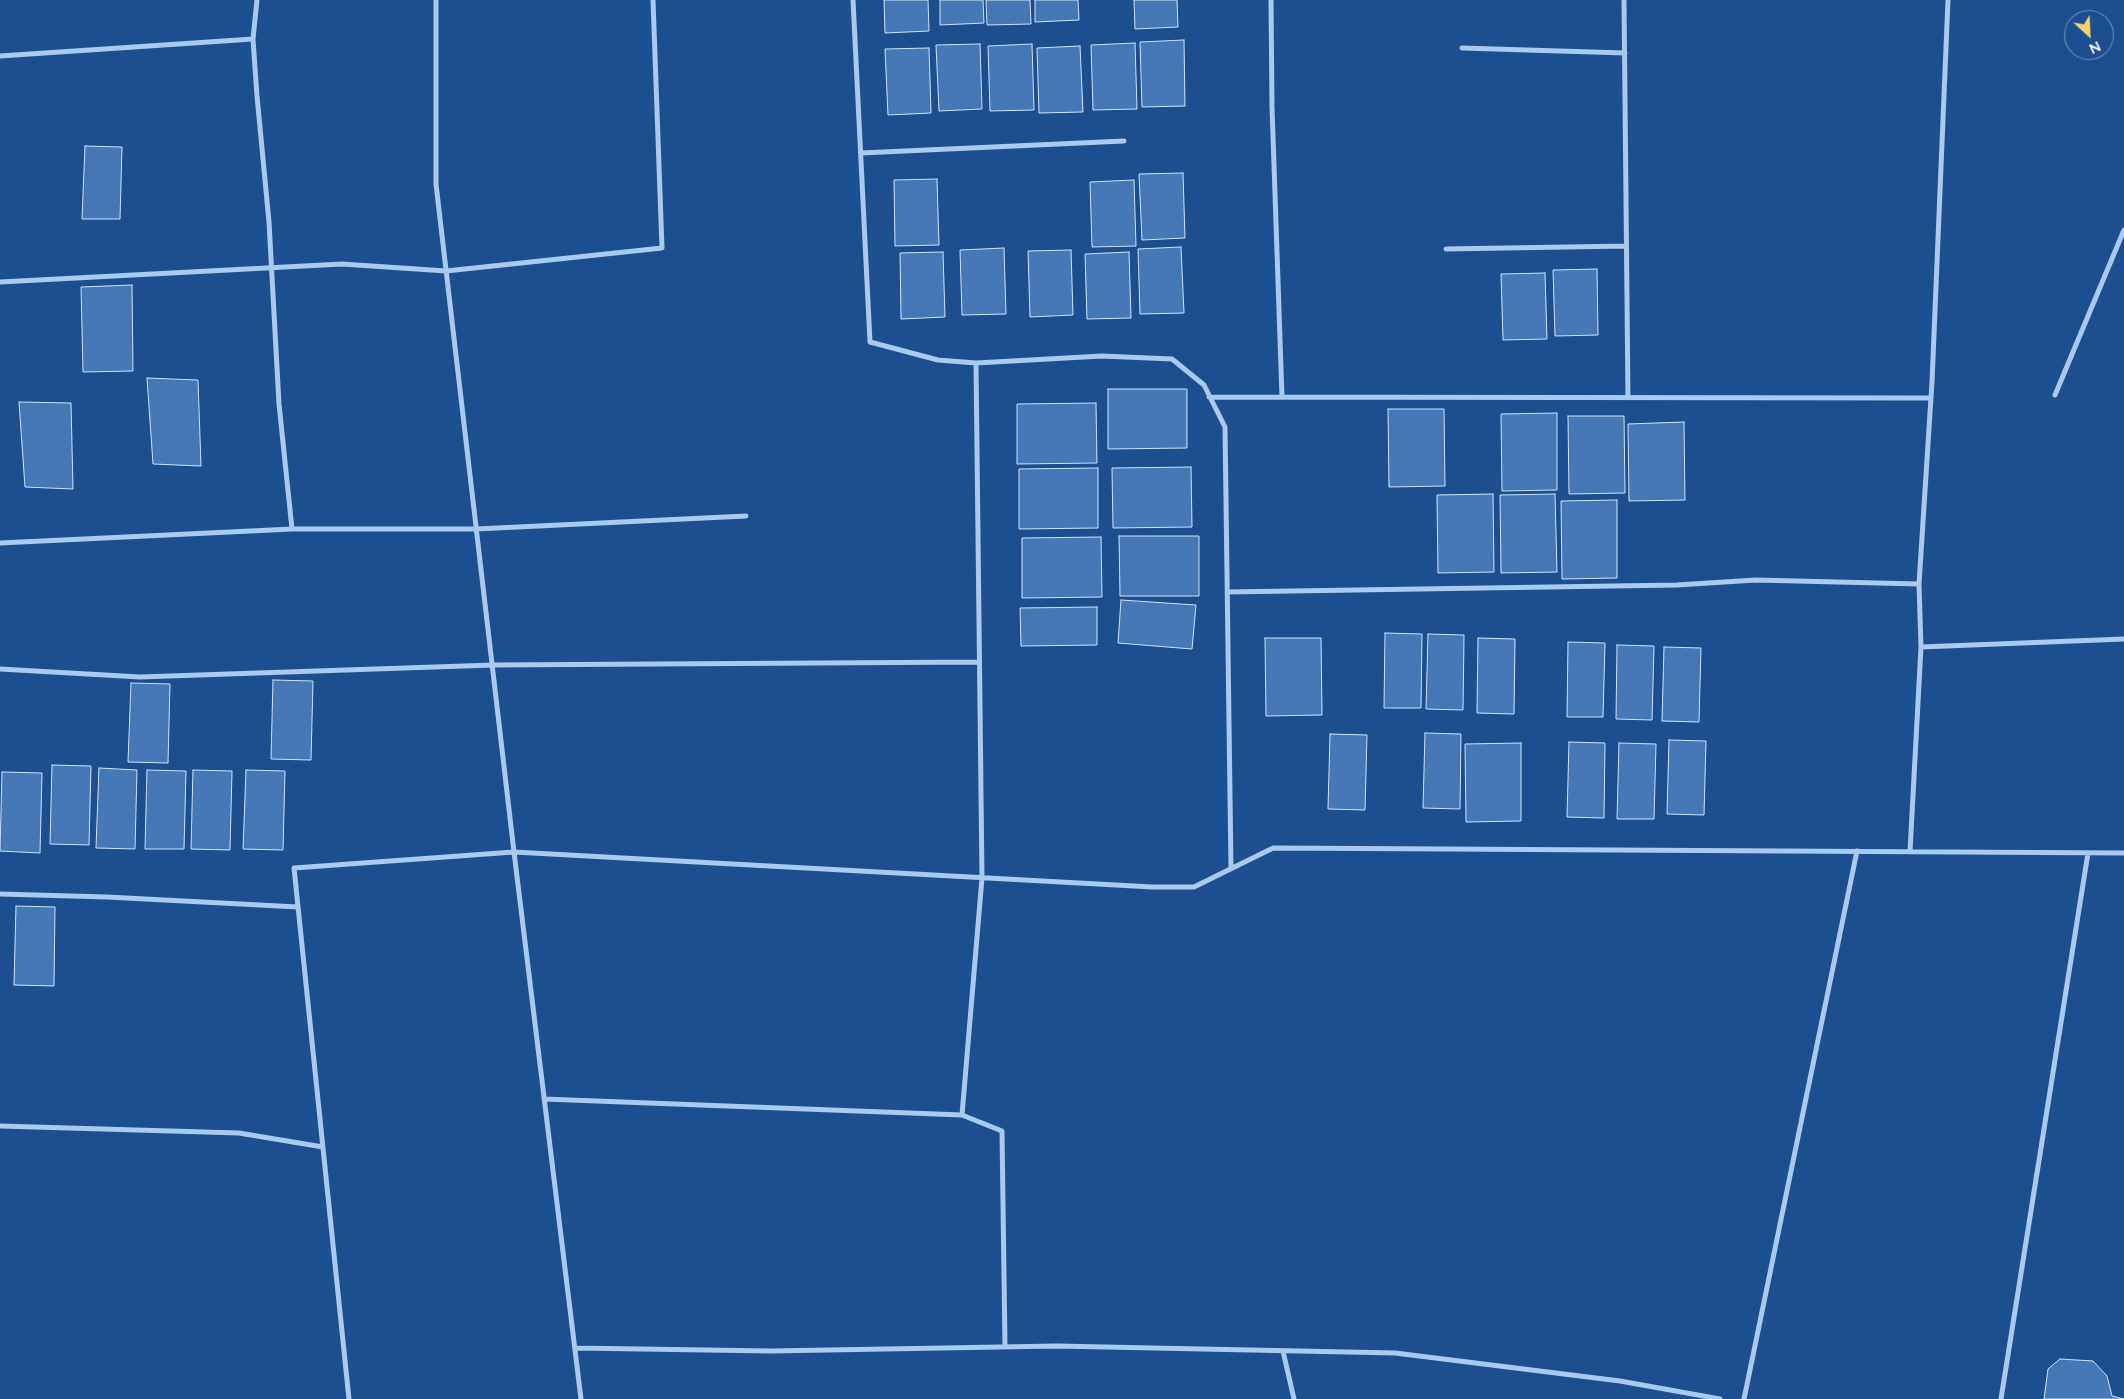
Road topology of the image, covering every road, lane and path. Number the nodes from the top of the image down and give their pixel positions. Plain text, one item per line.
1 (257, 0) edge
2 (436, 0) edge
3 (653, 0) edge
4 (853, 0) edge
5 (1271, 0) edge
6 (1624, 0) edge
7 (1948, 0) edge
8 (253, 38) junction
9 (1462, 48) dead end
10 (1625, 53) junction
11 (0, 56) edge
12 (1124, 141) dead end
13 (861, 153) junction
14 (2124, 230) edge
15 (1626, 246) junction
16 (1446, 249) dead end
17 (272, 268) junction
18 (446, 271) junction
19 (0, 282) edge
20 (976, 363) junction
21 (2055, 395) dead end
22 (1210, 397) junction
23 (1282, 397) junction
24 (1628, 398) junction
25 (1931, 398) junction
26 (746, 516) dead end
27 (292, 529) junction
28 (476, 529) junction
29 (0, 543) edge
30 (1919, 584) junction
31 (1227, 592) junction
32 (2124, 639) edge
33 (1921, 647) junction
34 (979, 662) junction
35 (492, 665) junction
36 (0, 669) edge
37 (1856, 851) junction
38 (1910, 851) junction
39 (514, 852) junction
40 (2088, 853) junction
41 (2124, 853) edge
42 (1231, 869) junction
43 (982, 878) junction
44 (0, 894) edge
45 (298, 907) junction
46 (544, 1099) junction
47 (962, 1115) junction
48 (0, 1126) edge
49 (322, 1147) junction
50 (1005, 1347) junction
51 (575, 1348) junction
52 (1283, 1351) junction
53 (349, 1399) edge
54 (581, 1399) edge
55 (1294, 1399) edge
56 (1720, 1399) edge
57 (1744, 1399) edge
58 (2001, 1399) edge

1 - 8 street
2 - 18 street
3 - 18 street
4 - 13 street
5 - 23 street
6 - 10 street
7 - 25 street
8 - 11 street
8 - 17 street
9 - 10 street
10 - 15 street
12 - 13 street
13 - 20 street
14 - 21 street
15 - 16 street
15 - 24 street
17 - 18 street
17 - 19 street
17 - 27 street
18 - 28 street
20 - 22 street
20 - 34 street
22 - 23 street
22 - 31 street
23 - 24 street
24 - 25 street
25 - 30 street
26 - 28 street
27 - 28 street
27 - 29 street
28 - 35 street
30 - 31 street
30 - 33 street
31 - 42 street
32 - 33 street
33 - 38 street
34 - 35 street
34 - 43 street
35 - 36 street
35 - 39 street
37 - 38 street
37 - 42 street
37 - 57 street
38 - 40 street
39 - 43 street
39 - 45 street
39 - 46 street
40 - 41 street
40 - 58 street
42 - 43 street
43 - 47 street
44 - 45 street
45 - 49 street
46 - 47 street
46 - 51 street
47 - 50 street
48 - 49 street
49 - 53 street
50 - 51 street
50 - 52 street
51 - 54 street
52 - 55 street
52 - 56 street

